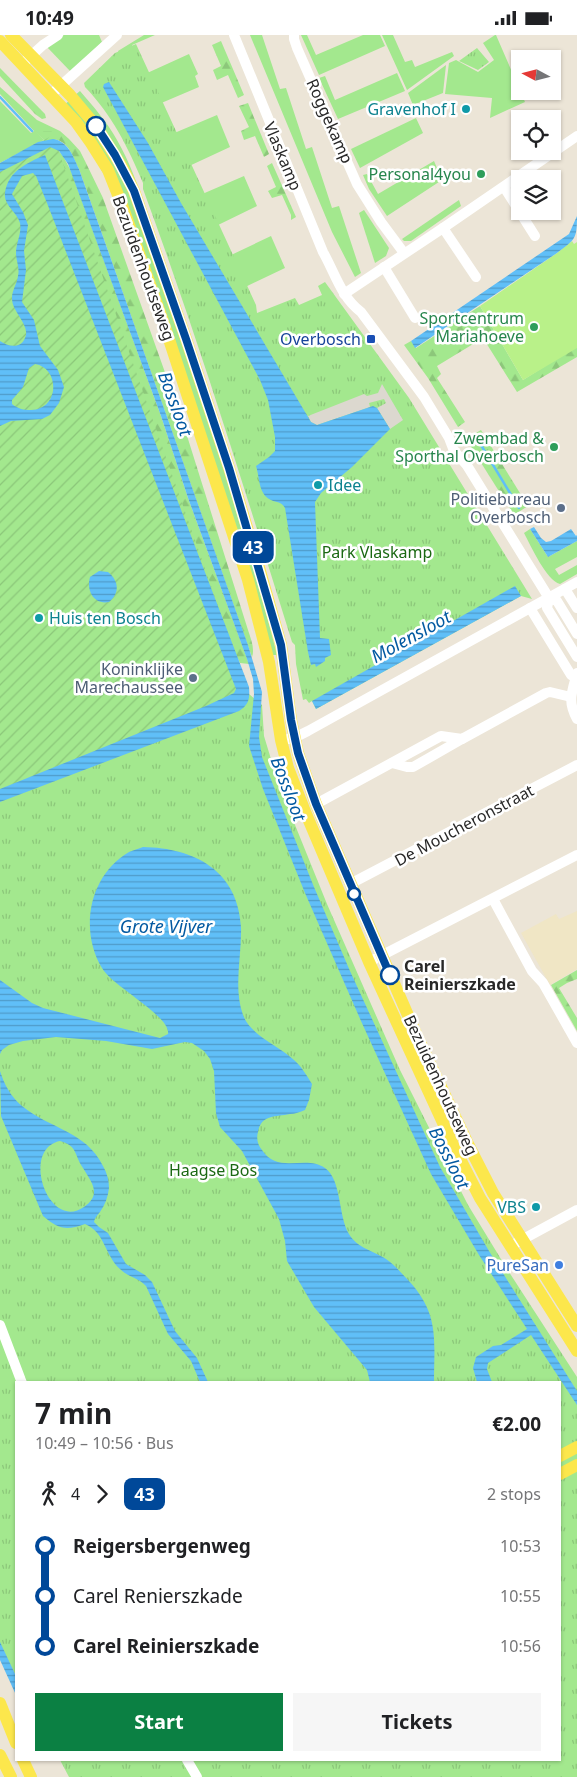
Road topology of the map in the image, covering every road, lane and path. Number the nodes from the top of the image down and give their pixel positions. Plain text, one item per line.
1 (11, 35) edge
2 (58, 35) edge
3 (234, 35) edge
4 (294, 35) edge
5 (114, 36) edge
6 (0, 41) edge
7 (26, 60) junction
8 (56, 90) junction
9 (577, 136) edge
10 (504, 187) junction
11 (444, 229) junction
12 (535, 236) dead end
13 (404, 253) junction
14 (384, 267) junction
15 (476, 277) dead end
16 (347, 292) junction
17 (415, 318) dead end
18 (577, 582) edge
19 (565, 589) junction
20 (549, 598) junction
21 (530, 608) junction
22 (577, 608) edge
23 (577, 634) edge
24 (577, 657) edge
25 (577, 675) edge
26 (570, 697) junction
27 (577, 719) edge
28 (294, 738) junction
29 (281, 740) junction
30 (577, 765) edge
31 (316, 804) junction
32 (577, 855) edge
33 (350, 884) junction
34 (493, 899) junction
35 (382, 956) junction
36 (369, 962) junction
37 (577, 1043) edge
38 (577, 1210) edge
39 (522, 1240) junction
40 (510, 1246) junction
41 (0, 1325) edge
42 (577, 1326) edge
43 (577, 1351) edge
44 (21, 1381) edge
45 (577, 1447) edge
46 (561, 1455) edge
47 (577, 1465) edge
48 (561, 1473) edge
49 (0, 1703) edge
50 (9, 1730) edge
51 (15, 1741) edge
52 (15, 1749) edge
53 (0, 1755) edge
54 (23, 1761) edge
55 (188, 1761) edge
56 (10, 1777) edge
57 (31, 1777) edge
58 (196, 1777) edge

1 - 7 main road, Bezuidenhoutseweg
2 - 7 street
3 - 16 street, Vlaskamp
4 - 13 street, Roggekamp
5 - 8 street
6 - 7 main road, Bezuidenhoutseweg
7 - 8 main road, Bezuidenhoutseweg
8 - 28 main road, Bezuidenhoutseweg
8 - 29 main road, Bezuidenhoutseweg
9 - 10 street
10 - 11 street
10 - 12 street
11 - 13 street
11 - 15 street
13 - 14 street
14 - 16 street
14 - 17 street
16 - 20 street, Vlaskamp
18 - 19 street
19 - 20 street
19 - 22 street
20 - 21 street
20 - 23 street
20 - 24 street
21 - 25 street
21 - 28 street
25 - 26 street
26 - 27 street
26 - 31 street
28 - 29 street
28 - 31 main road, Bezuidenhoutseweg
29 - 36 main road, Bezuidenhoutseweg
30 - 33 street, De Moucheronstraat
31 - 33 main road, Bezuidenhoutseweg
32 - 34 street
33 - 35 main road, Bezuidenhoutseweg
34 - 35 street
34 - 37 street
35 - 36 street
35 - 39 main road, Bezuidenhoutseweg
36 - 40 main road, Bezuidenhoutseweg
38 - 39 street
39 - 40 street
39 - 42 main road, Bezuidenhoutseweg
40 - 43 main road, Bezuidenhoutseweg
41 - 44 street
45 - 46 main road
47 - 48 main road
49 - 50 main road
50 - 51 main road
52 - 53 main road
53 - 56 main road
54 - 57 main road
55 - 58 street

